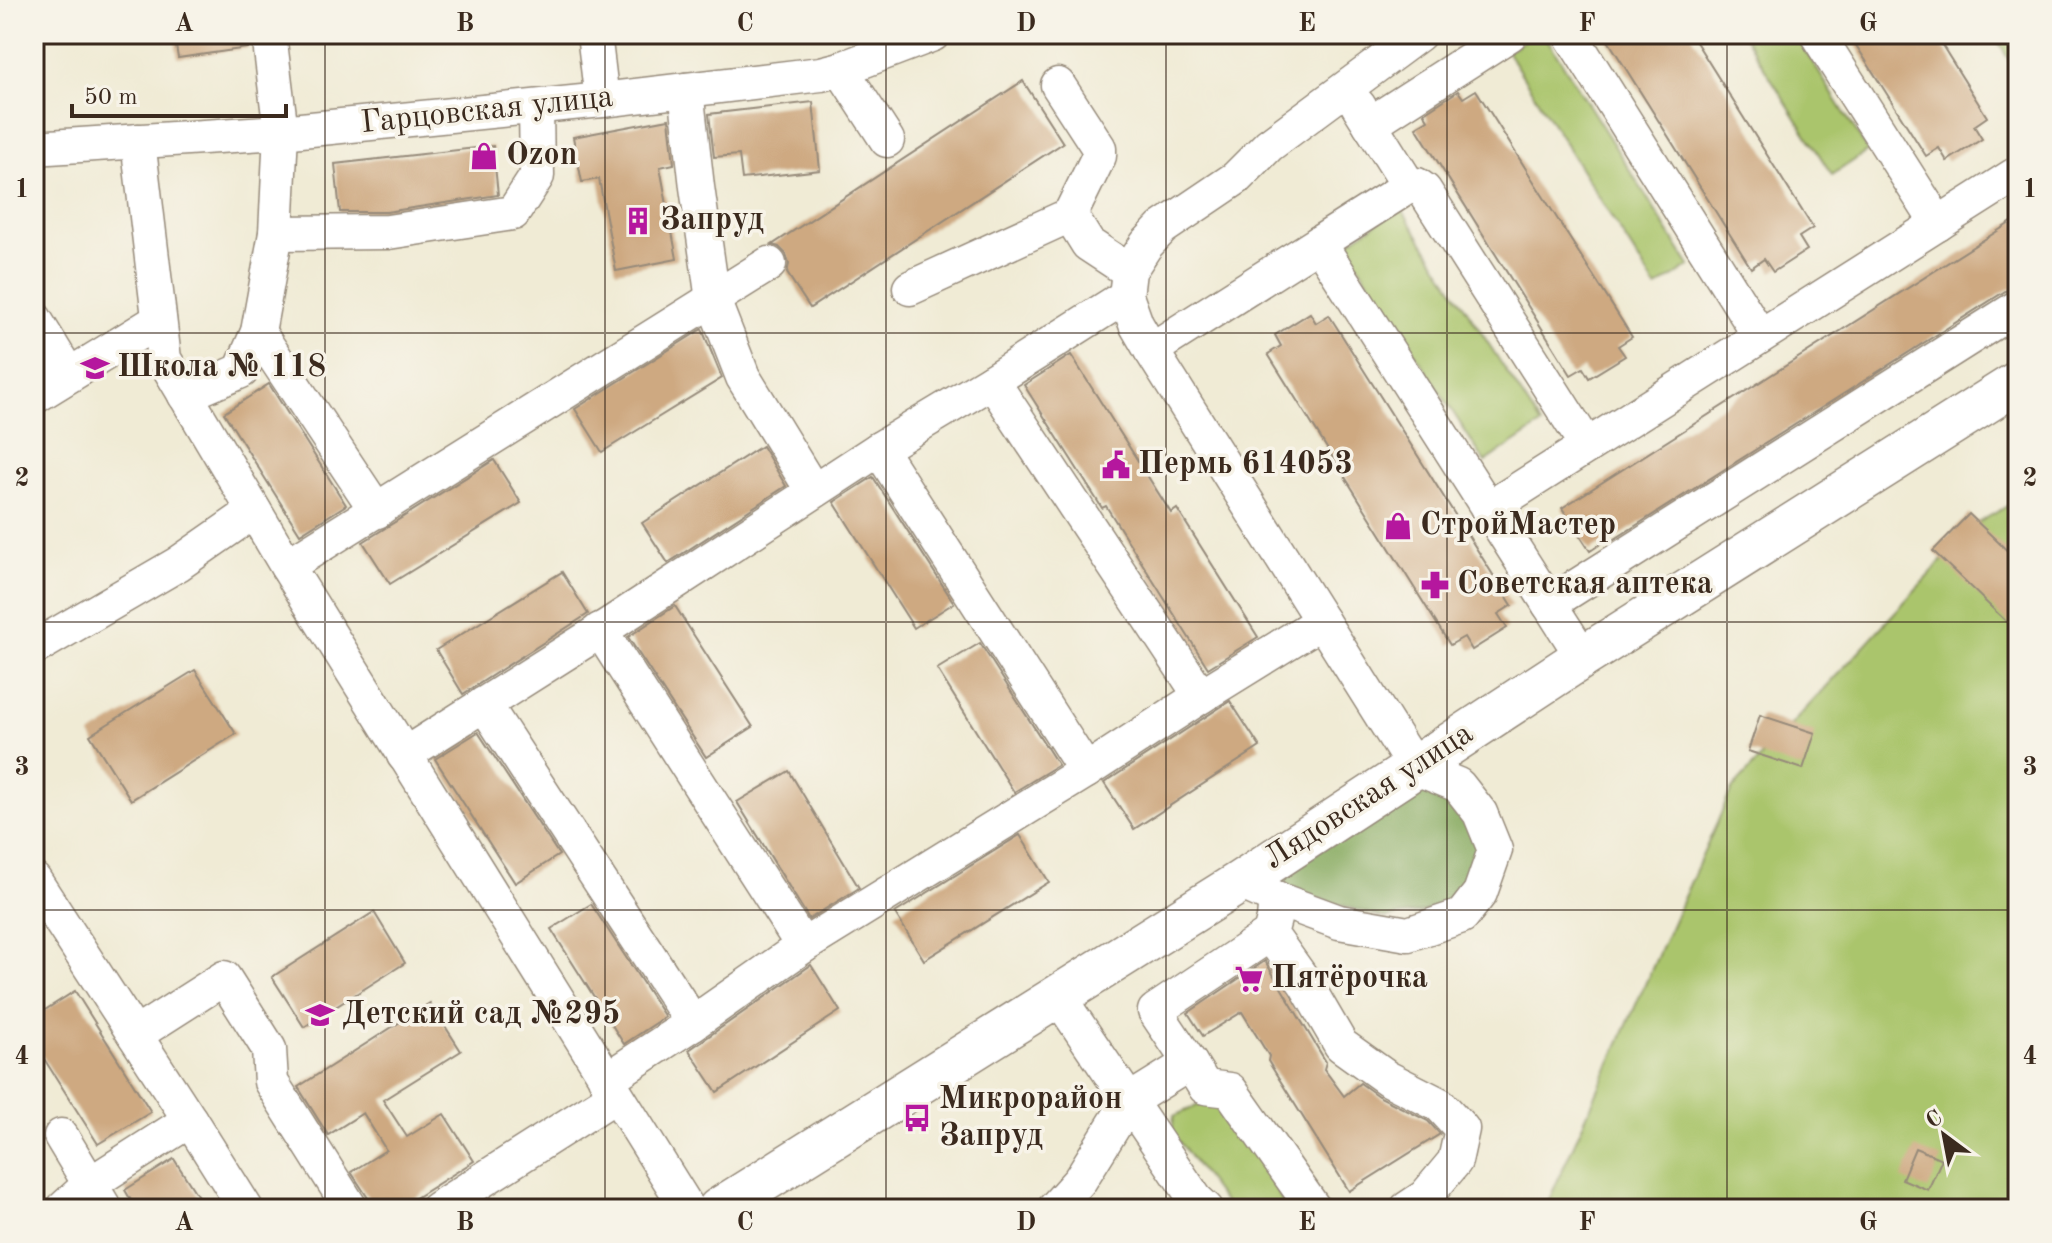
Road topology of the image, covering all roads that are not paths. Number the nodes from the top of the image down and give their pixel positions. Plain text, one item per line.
1 (269, 34) edge
2 (594, 34) edge
3 (933, 34) edge
4 (1510, 34) edge
5 (1570, 34) edge
6 (1817, 34) edge
7 (1412, 36) edge
8 (841, 69) junction
9 (1058, 85) dead end
10 (1347, 87) junction
11 (686, 90) junction
12 (602, 100) junction
13 (536, 107) junction
14 (1370, 124) junction
15 (281, 132) junction
16 (887, 140) dead end
17 (138, 141) junction
18 (34, 148) edge
19 (2018, 173) edge
20 (1409, 186) junction
21 (1070, 215) junction
22 (1938, 224) junction
23 (276, 233) junction
24 (1319, 243) junction
25 (769, 264) dead end
26 (1128, 284) junction
27 (910, 288) dead end
28 (713, 300) junction
29 (2018, 307) edge
30 (34, 318) edge
31 (159, 320) junction
32 (258, 332) junction
33 (1760, 336) junction
34 (1151, 350) junction
35 (69, 375) junction
36 (992, 381) junction
37 (2018, 382) edge
38 (185, 395) junction
39 (34, 397) edge
40 (1587, 446) junction
41 (879, 449) junction
42 (813, 491) junction
43 (1488, 509) junction
44 (254, 511) junction
45 (377, 511) junction
46 (287, 566) junction
47 (1549, 604) junction
48 (1322, 621) junction
49 (600, 630) junction
50 (34, 648) edge
51 (1583, 657) junction
52 (1201, 696) junction
53 (484, 704) junction
54 (404, 755) junction
55 (1414, 767) junction
56 (1086, 771) junction
57 (34, 880) edge
58 (1258, 890) junction
59 (1270, 934) junction
60 (803, 946) junction
61 (1058, 996) junction
62 (693, 1023) junction
63 (135, 1035) junction
64 (1190, 1063) junction
65 (611, 1088) junction
66 (1129, 1101) junction
67 (190, 1120) junction
68 (61, 1136) dead end
69 (97, 1197) edge
70 (63, 1209) edge
71 (246, 1209) edge
72 (351, 1209) edge
73 (437, 1209) edge
74 (688, 1209) edge
75 (719, 1209) edge
76 (1054, 1209) edge
77 (1206, 1209) edge
78 (1314, 1209) edge
79 (1407, 1209) edge

1 - 15 street
2 - 12 street
3 - 8 street, Гарцовская улица
4 - 14 street
5 - 33 street
6 - 22 street
7 - 10 street
8 - 11 street, Гарцовская улица
8 - 16 street
9 - 21 street
10 - 14 street
10 - 26 street
11 - 12 street, Гарцовская улица
11 - 28 street
12 - 13 street, Гарцовская улица
13 - 15 street, Гарцовская улица
13 - 23 street
14 - 20 street
15 - 17 street, Гарцовская улица
15 - 23 street
17 - 18 street, Гарцовская улица
17 - 31 street
19 - 22 street
20 - 24 street
20 - 40 street
21 - 26 street
21 - 27 street
22 - 33 street
23 - 32 street
24 - 34 street
24 - 43 street
25 - 28 street
26 - 34 street
26 - 36 street
28 - 42 street
28 - 45 street
29 - 47 street
30 - 35 street
31 - 35 street
31 - 38 street
32 - 38 street
32 - 45 street
33 - 40 street
34 - 48 street
35 - 39 street
36 - 41 street
36 - 52 street
37 - 51 main road, Лядовская улица
38 - 44 street
40 - 43 street
41 - 42 street
41 - 56 street
42 - 49 street
43 - 47 street
44 - 46 street
44 - 50 street
45 - 46 street
46 - 54 street
47 - 51 street
48 - 52 street
48 - 55 street
49 - 53 street
49 - 60 street
51 - 55 main road, Лядовская улица
52 - 56 street
53 - 54 street
53 - 62 street
54 - 65 street
55 - 58 main road, Лядовская улица
55 - 58 street
56 - 60 street
57 - 63 street
58 - 59 street
58 - 61 main road, Лядовская улица
59 - 64 street
59 - 79 street
60 - 62 street
61 - 66 street
61 - 75 main road, Лядовская улица
62 - 65 street
63 - 67 street
63 - 72 street
64 - 66 street
64 - 78 street
65 - 73 street
65 - 74 street
66 - 76 street
66 - 77 street
67 - 69 street
67 - 71 street
68 - 69 street
69 - 70 street

